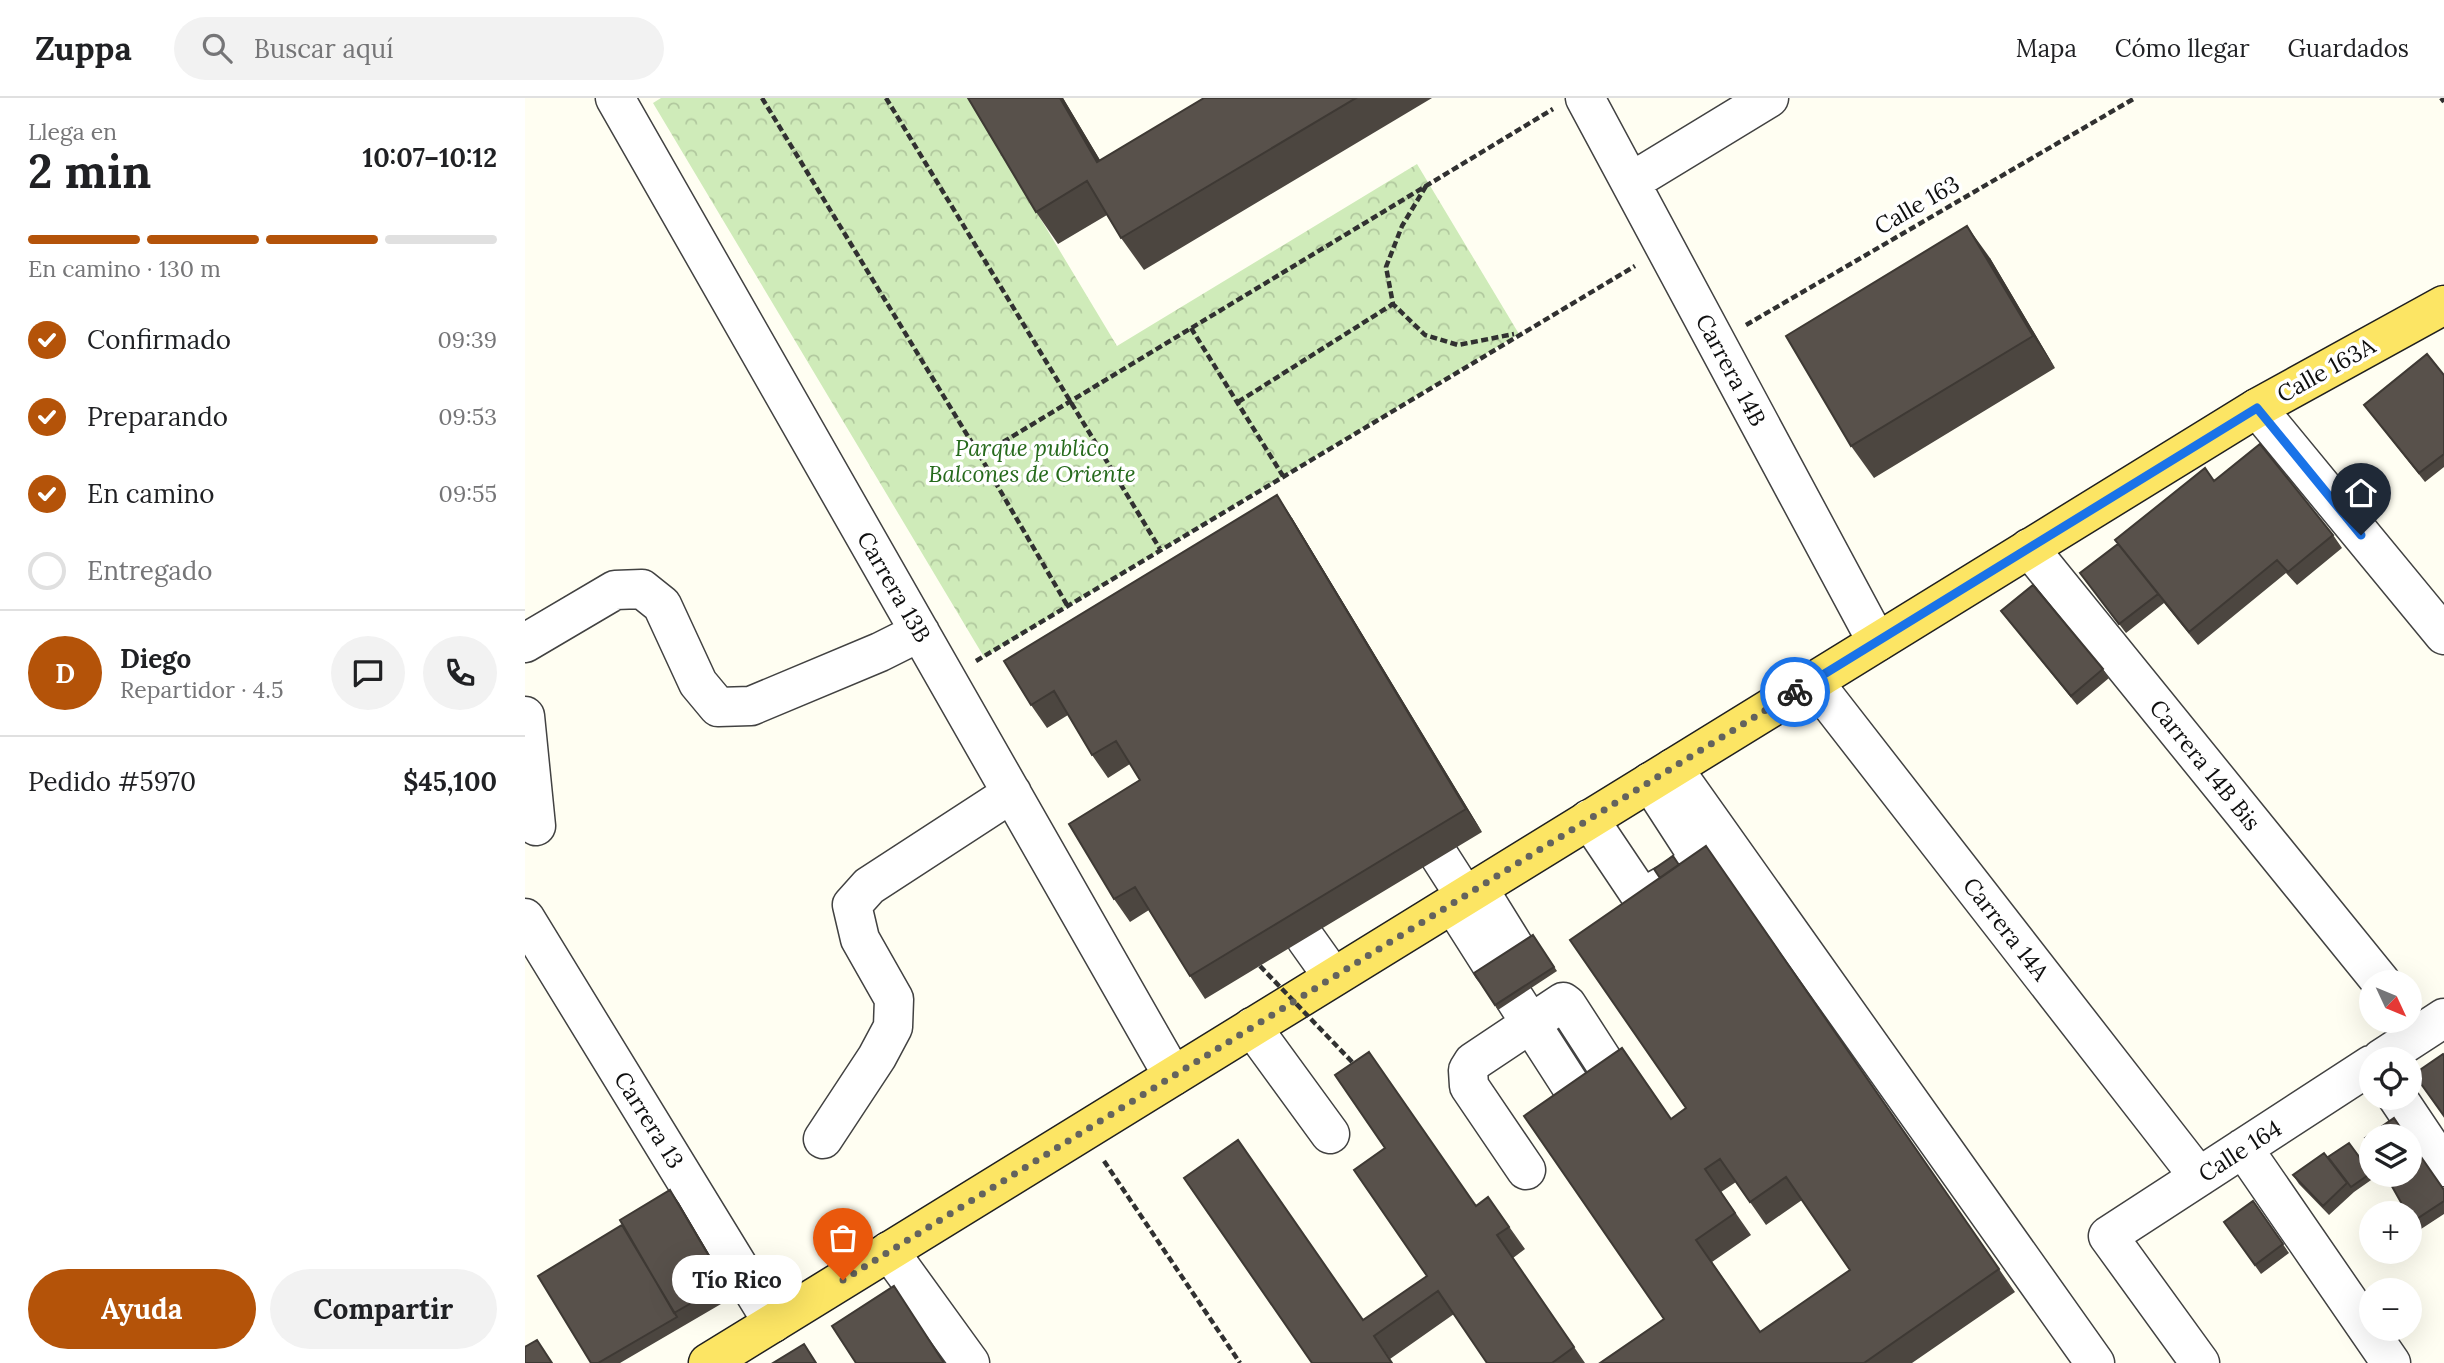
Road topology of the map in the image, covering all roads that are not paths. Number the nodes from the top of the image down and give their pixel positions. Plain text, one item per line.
1 (615, 98) edge
2 (1769, 98) edge
3 (1573, 101) edge
4 (1631, 183) junction
5 (2444, 305) edge
6 (2257, 408) junction
7 (2029, 548) junction
8 (2440, 621) edge
9 (920, 632) junction
10 (1877, 642) junction
11 (525, 643) edge
12 (1813, 681) junction
13 (525, 716) edge
14 (1661, 775) junction
15 (1012, 793) junction
16 (1589, 819) junction
17 (536, 826) dead end
18 (1440, 857) edge
19 (1465, 896) junction
20 (525, 918) edge
21 (1306, 939) edge
22 (1505, 959) edge
23 (2371, 970) edge
24 (1333, 977) junction
25 (1534, 1004) junction
26 (2425, 1022) edge
27 (1252, 1027) junction
28 (2395, 1047) edge
29 (2359, 1073) edge
30 (1173, 1076) junction
31 (1618, 1084) edge
32 (1584, 1108) edge
33 (2406, 1110) edge
34 (1330, 1134) dead end
35 (823, 1139) dead end
36 (2243, 1148) junction
37 (2444, 1167) edge
38 (1526, 1170) dead end
39 (2199, 1177) junction
40 (889, 1251) junction
41 (773, 1323) junction
42 (708, 1363) edge
43 (970, 1363) edge
44 (2095, 1363) edge
45 (2200, 1363) edge
46 (2391, 1363) edge

1 - 9 street, Carrera 13B
2 - 4 street
3 - 4 street, Carrera 14B
4 - 10 street, Carrera 14B
5 - 6 main road, Calle 163A
6 - 7 main road, Calle 163A
6 - 8 street
7 - 10 main road, Calle 163A
7 - 23 street, Carrera 14B Bis
9 - 11 street
9 - 15 street, Carrera 13B
10 - 12 main road, Calle 163A
12 - 14 main road, Calle 163A
12 - 39 street, Carrera 14A
13 - 17 street
14 - 16 main road, Calle 163A
14 - 16 street
14 - 44 street
15 - 30 street, Carrera 13B
15 - 35 street
16 - 19 main road, Calle 163A
18 - 19 street
19 - 22 street
19 - 24 main road, Calle 163A
20 - 41 street, Carrera 13
21 - 24 street
24 - 27 main road, Calle 163A
25 - 31 street
25 - 32 street
25 - 38 street
26 - 28 street
27 - 30 main road, Calle 163A
27 - 34 street
29 - 36 street, Calle 164
30 - 40 main road, Calle 163A
33 - 37 street
36 - 39 street, Calle 164
36 - 46 street
39 - 45 street, Calle 164
40 - 41 main road, Calle 163A
40 - 43 street
41 - 42 main road, Calle 163A

